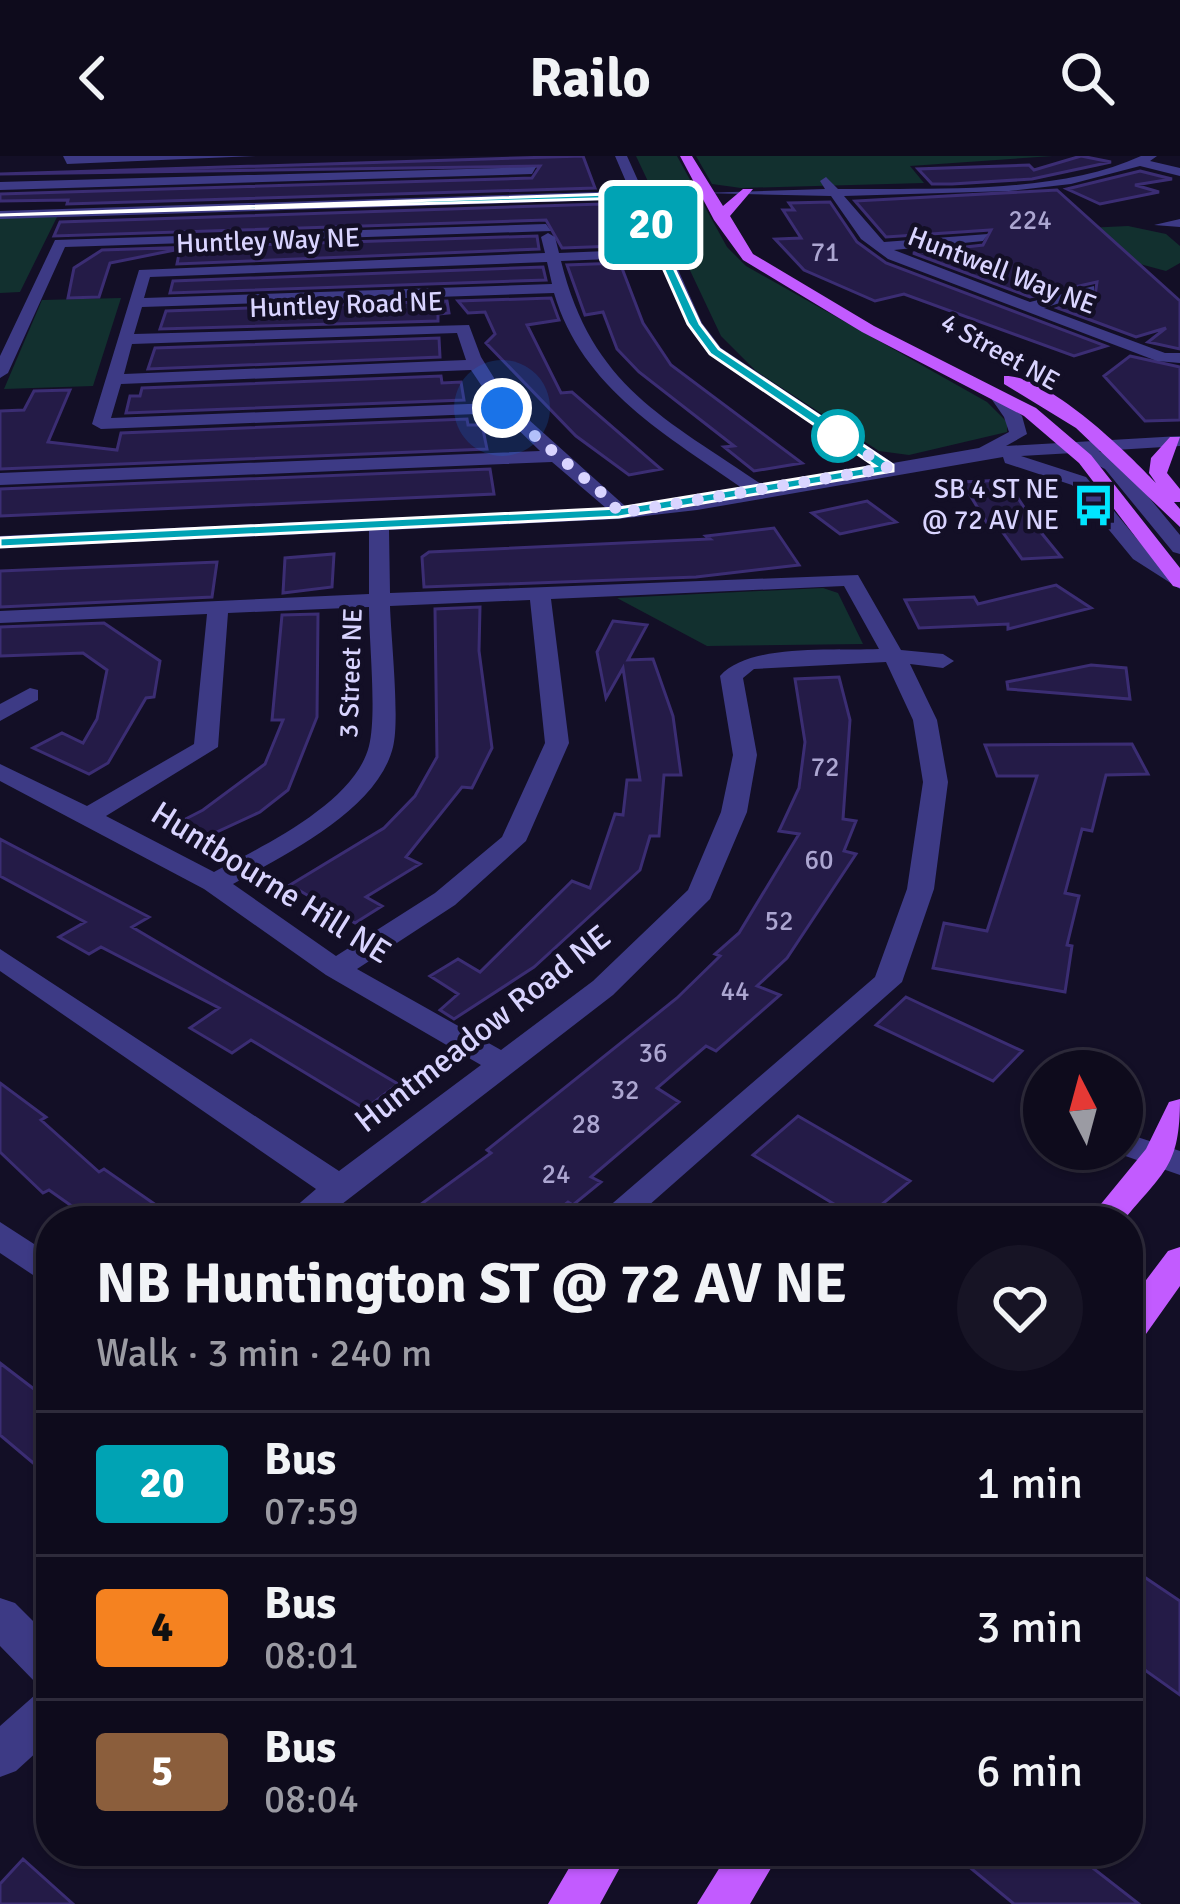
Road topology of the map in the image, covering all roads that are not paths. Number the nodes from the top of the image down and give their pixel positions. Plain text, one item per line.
1 (69, 156) edge
2 (250, 156) edge
3 (621, 156) edge
4 (686, 156) edge
5 (1147, 160) edge
6 (530, 163) edge
7 (1180, 172) edge
8 (828, 185) junction
9 (0, 186) edge
10 (748, 192) junction
11 (707, 193) junction
12 (636, 195) junction
13 (541, 199) junction
14 (0, 215) edge
15 (721, 220) junction
16 (1180, 223) edge
17 (1160, 225) dead end
18 (546, 228) junction
19 (982, 237) dead end
20 (879, 248) junction
21 (665, 254) junction
22 (553, 257) junction
23 (561, 288) junction
24 (1089, 289) dead end
25 (137, 303) junction
26 (1027, 308) junction
27 (861, 320) junction
28 (126, 339) junction
29 (1180, 358) edge
30 (472, 365) junction
31 (0, 373) edge
32 (113, 379) junction
33 (996, 394) junction
34 (502, 408) junction
35 (1178, 441) edge
36 (1112, 444) junction
37 (1072, 446) junction
38 (967, 455) junction
39 (558, 456) junction
40 (888, 468) junction
41 (0, 479) edge
42 (762, 493) junction
43 (1180, 502) edge
44 (619, 513) junction
45 (1180, 521) edge
46 (380, 525) junction
47 (0, 542) edge
48 (1180, 548) edge
49 (1180, 582) edge
50 (540, 592) junction
51 (383, 599) junction
52 (218, 607) junction
53 (0, 617) edge
54 (889, 656) junction
55 (943, 661) dead end
56 (30, 695) dead end
57 (0, 714) edge
58 (0, 771) edge
59 (90, 814) junction
60 (214, 883) junction
61 (0, 958) edge
62 (336, 969) junction
63 (500, 1063) junction
64 (1180, 1110) edge
65 (1170, 1159) edge
66 (338, 1188) junction
67 (315, 1206) edge
68 (625, 1206) edge
69 (1120, 1206) edge
70 (0, 1235) edge
71 (1180, 1260) edge
72 (36, 1263) edge
73 (1143, 1311) edge
74 (0, 1617) edge
75 (36, 1654) edge
76 (36, 1723) edge
77 (0, 1755) edge
78 (596, 1866) edge
79 (743, 1866) edge
80 (572, 1904) edge
81 (721, 1904) edge

1 - 2 street
3 - 12 street
4 - 11 main road, 4 Street NE
5 - 7 street
5 - 8 street
6 - 9 street
6 - 13 street
8 - 10 street
8 - 20 street, Huntwell Way NE
10 - 11 street
10 - 15 main road
11 - 15 main road, 4 Street NE
12 - 13 street
12 - 21 street
13 - 14 street
13 - 18 street
15 - 27 main road, 4 Street NE
16 - 17 street
18 - 22 street
18 - 31 street
19 - 20 street
20 - 26 street, Huntwell Way NE
21 - 22 street, Huntley Way NE
21 - 40 street
22 - 23 street
22 - 25 street, Huntley Way NE
23 - 25 street
23 - 42 street
24 - 26 street
25 - 28 street, Huntley Way NE
26 - 29 street, Huntwell Way NE
27 - 33 main road, 4 Street NE
27 - 36 main road, 4 Street NE
28 - 30 street, Huntley Road NE
28 - 32 street, Huntley Way NE
30 - 32 street
30 - 34 street, Huntley Road NE
32 - 34 street, Huntley Way NE
33 - 37 main road, 4 Street NE
33 - 38 street
34 - 39 street, Huntley Road NE
35 - 36 street
35 - 43 main road
36 - 37 street
36 - 45 main road, 4 Street NE
37 - 38 street
37 - 48 street
37 - 49 main road, 4 Street NE
38 - 40 street
38 - 49 street
39 - 41 street
39 - 44 street, Huntley Road NE
40 - 42 street
42 - 44 street
44 - 46 street
46 - 47 street
46 - 51 street, 3 Street NE
50 - 51 street
50 - 54 street
50 - 62 street
51 - 52 street
51 - 60 street, 3 Street NE
52 - 53 street
52 - 59 street
54 - 55 street, Huntmeadow Road NE
54 - 63 street, Huntmeadow Road NE
54 - 68 street
56 - 57 street
58 - 59 street, Huntbourne Hill NE
59 - 60 street, Huntbourne Hill NE
60 - 62 street, Huntbourne Hill NE
61 - 66 street
62 - 63 street, Huntbourne Hill NE
63 - 66 street, Huntmeadow Road NE
64 - 65 main road
65 - 69 main road
66 - 67 street, Huntmeadow Road NE
70 - 72 street
71 - 73 main road
74 - 75 street
76 - 77 street
78 - 80 main road
79 - 81 main road

